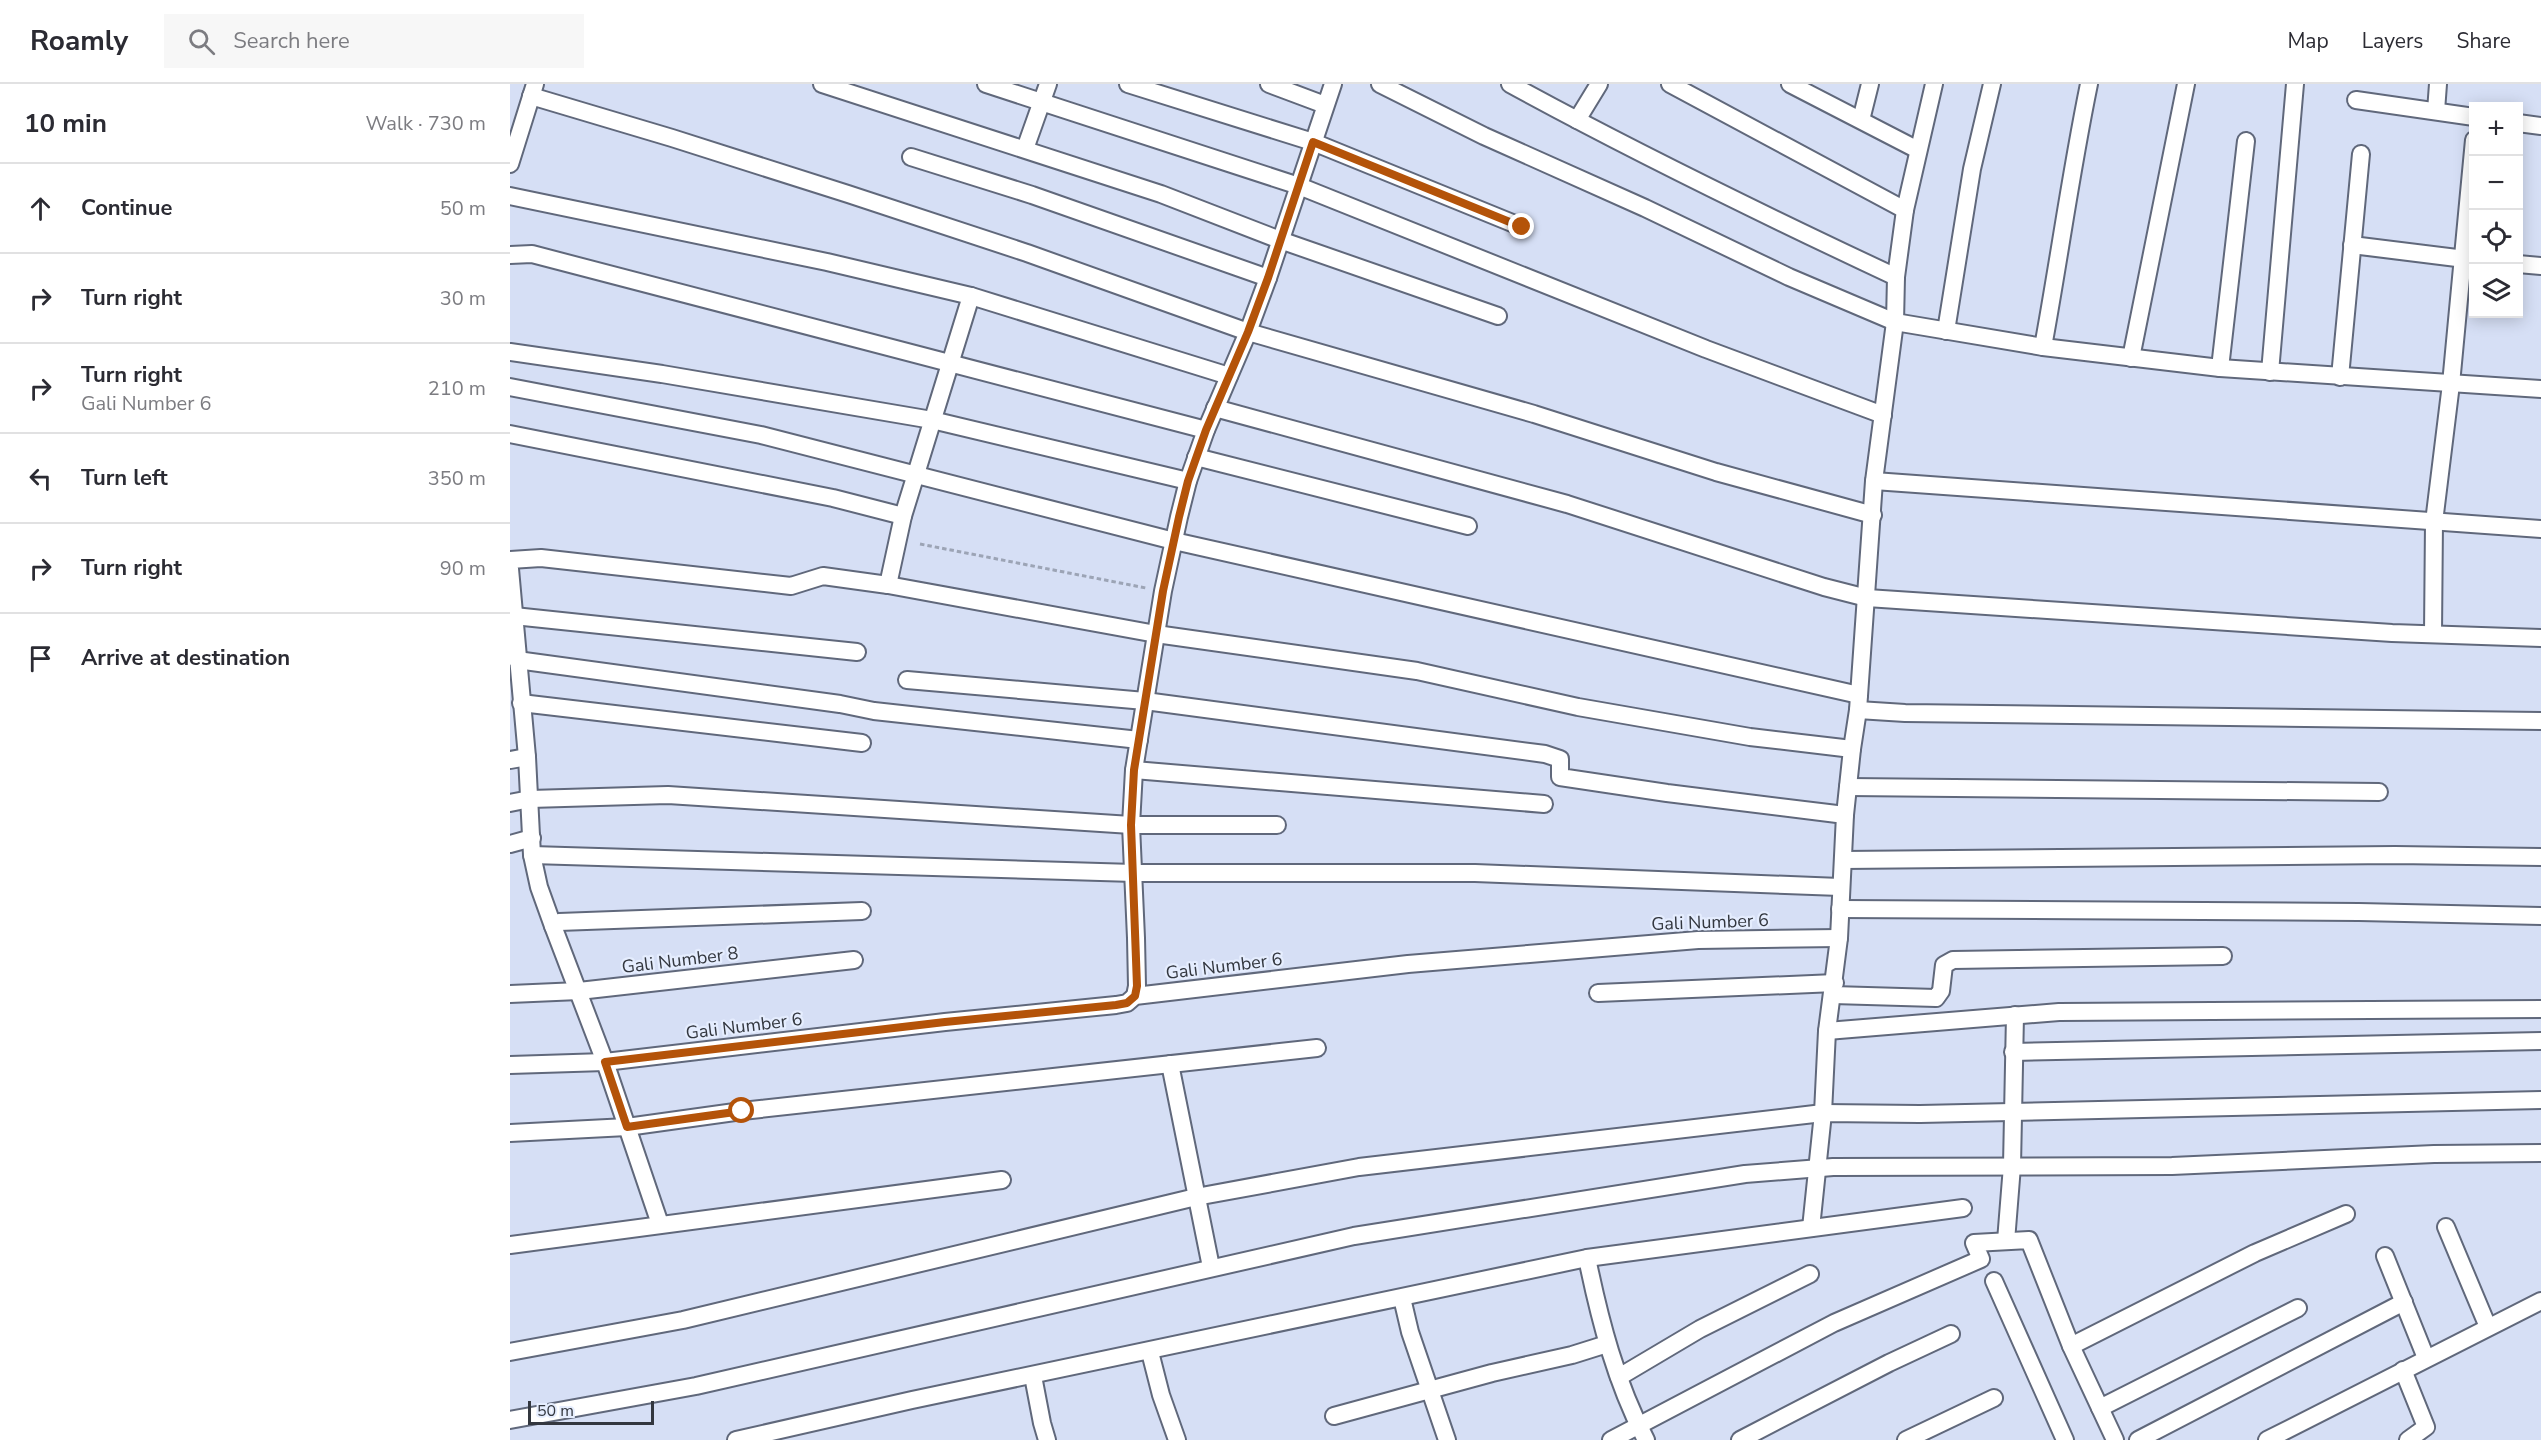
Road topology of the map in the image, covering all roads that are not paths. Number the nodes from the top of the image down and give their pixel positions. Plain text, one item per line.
1 (822, 84) edge
2 (986, 84) edge
3 (1048, 84) edge
4 (1128, 84) edge
5 (1269, 84) edge
6 (1333, 84) edge
7 (1380, 84) edge
8 (1510, 84) edge
9 (1599, 84) edge
10 (1670, 84) edge
11 (1790, 84) edge
12 (1870, 84) edge
13 (1934, 84) edge
14 (1992, 84) edge
15 (2090, 84) edge
16 (2186, 84) edge
17 (2295, 84) edge
18 (2438, 84) edge
19 (533, 90) edge
20 (2356, 100) dead end
21 (1041, 102) junction
22 (1324, 105) junction
23 (2436, 111) junction
24 (2469, 116) edge
25 (1577, 120) junction
26 (1861, 120) junction
27 (2523, 124) edge
28 (2541, 126) edge
29 (2246, 141) dead end
30 (1313, 142) junction
31 (1025, 149) junction
32 (1918, 150) junction
33 (2361, 154) dead end
34 (2473, 156) edge
35 (911, 157) dead end
36 (510, 164) edge
37 (1299, 186) junction
38 (510, 196) edge
39 (1905, 210) junction
40 (1522, 227) dead end
41 (1280, 240) junction
42 (2352, 245) junction
43 (510, 255) edge
44 (2468, 260) edge
45 (2523, 264) edge
46 (2541, 266) edge
47 (1896, 277) junction
48 (1268, 278) junction
49 (971, 296) junction
50 (1498, 316) dead end
51 (1895, 322) junction
52 (1946, 331) junction
53 (1248, 332) junction
54 (2043, 347) junction
55 (510, 352) edge
56 (2131, 358) junction
57 (950, 362) junction
58 (2220, 368) junction
59 (2270, 372) junction
60 (1229, 376) junction
61 (2340, 377) junction
62 (2451, 384) junction
63 (510, 387) edge
64 (2541, 389) edge
65 (1215, 408) junction
66 (1882, 415) junction
67 (932, 420) junction
68 (1206, 430) junction
69 (510, 434) edge
70 (1196, 458) junction
71 (915, 475) junction
72 (1188, 481) junction
73 (1874, 481) junction
74 (1873, 515) junction
75 (903, 516) junction
76 (2434, 522) junction
77 (1468, 526) dead end
78 (2541, 528) edge
79 (1174, 541) junction
80 (510, 560) edge
81 (510, 569) edge
82 (888, 585) junction
83 (1867, 598) junction
84 (514, 616) junction
85 (2433, 633) junction
86 (1156, 634) junction
87 (2541, 638) edge
88 (857, 652) dead end
89 (517, 660) junction
90 (908, 680) dead end
91 (1145, 701) junction
92 (521, 703) junction
93 (1859, 703) junction
94 (2541, 721) edge
95 (1139, 740) junction
96 (862, 743) dead end
97 (1852, 749) junction
98 (527, 757) junction
99 (510, 760) edge
100 (1134, 770) junction
101 (1848, 787) junction
102 (2379, 792) dead end
103 (530, 799) junction
104 (510, 803) edge
105 (1544, 804) dead end
106 (1845, 815) junction
107 (1131, 825) junction
108 (1277, 825) dead end
109 (510, 844) edge
110 (532, 846) junction
111 (2541, 856) edge
112 (1843, 860) junction
113 (1134, 873) junction
114 (1840, 888) junction
115 (1840, 909) junction
116 (862, 911) dead end
117 (2541, 916) edge
118 (553, 927) junction
119 (1839, 938) junction
120 (2223, 956) dead end
121 (854, 960) dead end
122 (1834, 989) junction
123 (579, 991) junction
124 (1598, 993) dead end
125 (510, 994) edge
126 (1135, 996) junction
127 (2541, 1009) edge
128 (2015, 1015) junction
129 (1827, 1031) junction
130 (2541, 1041) edge
131 (1317, 1048) dead end
132 (2013, 1052) junction
133 (605, 1062) junction
134 (1170, 1064) junction
135 (510, 1065) edge
136 (2541, 1100) edge
137 (2013, 1112) junction
138 (1823, 1113) junction
139 (627, 1127) junction
140 (510, 1133) edge
141 (2541, 1153) edge
142 (2012, 1166) junction
143 (1817, 1168) junction
144 (1002, 1180) dead end
145 (1196, 1197) junction
146 (1963, 1208) dead end
147 (2346, 1214) dead end
148 (660, 1224) junction
149 (2446, 1227) dead end
150 (1811, 1228) junction
151 (2006, 1241) junction
152 (510, 1245) edge
153 (2385, 1256) dead end
154 (1587, 1258) junction
155 (1210, 1267) junction
156 (1810, 1274) dead end
157 (1994, 1281) dead end
158 (1402, 1298) junction
159 (2541, 1301) edge
160 (2404, 1302) junction
161 (2298, 1308) dead end
162 (2488, 1327) junction
163 (1951, 1334) dead end
164 (1607, 1344) junction
165 (2071, 1346) junction
166 (510, 1352) edge
167 (1150, 1352) junction
168 (2426, 1358) junction
169 (2403, 1370) junction
170 (1033, 1376) junction
171 (1619, 1377) junction
172 (1428, 1390) junction
173 (1994, 1398) dead end
174 (2100, 1408) junction
175 (1334, 1416) dead end
176 (510, 1420) edge
177 (1642, 1433) edge
178 (736, 1440) edge
179 (1047, 1440) edge
180 (1177, 1440) edge
181 (1447, 1440) edge
182 (1611, 1440) edge
183 (1740, 1440) edge
184 (1906, 1440) edge
185 (2065, 1440) edge
186 (2115, 1440) edge
187 (2138, 1440) edge
188 (2267, 1440) edge
189 (2408, 1440) edge

1 - 31 street
2 - 21 street
3 - 21 street
4 - 30 street
5 - 22 street
6 - 22 street
7 - 51 street
8 - 25 street
9 - 25 street
10 - 39 street
11 - 26 street
12 - 26 street
13 - 32 street
14 - 52 street
15 - 54 street
16 - 56 street
17 - 59 street
18 - 23 street
19 - 36 street
19 - 53 street
20 - 23 street
21 - 31 street
21 - 37 street
22 - 30 street
23 - 24 street
25 - 47 street
26 - 32 street
27 - 28 street
29 - 58 street
30 - 37 street
30 - 40 street
31 - 41 street
32 - 39 street
33 - 42 street
34 - 44 street
35 - 48 street
37 - 41 street
37 - 66 street
38 - 49 street
39 - 47 street
41 - 48 street
41 - 50 street
42 - 44 street
42 - 61 street
43 - 57 street
44 - 62 street
45 - 46 street
47 - 51 street
48 - 53 street
49 - 57 street
49 - 60 street
51 - 52 street
51 - 66 street
52 - 54 street
53 - 60 street
53 - 74 street
54 - 56 street
55 - 67 street
56 - 58 street
57 - 67 street
57 - 68 street
58 - 59 street
59 - 61 street
60 - 65 street
61 - 62 street
62 - 64 street
62 - 76 street
63 - 71 street
65 - 68 street
65 - 83 street
66 - 73 street
67 - 71 street
67 - 72 street
68 - 70 street
69 - 75 street
70 - 72 street
70 - 77 street
71 - 75 street
71 - 79 street
72 - 79 street
73 - 74 street
73 - 76 street
74 - 83 street
75 - 82 street
76 - 78 street
76 - 85 street
79 - 86 street
79 - 93 street
80 - 82 street
81 - 84 street
82 - 86 street
83 - 85 street
83 - 93 street
84 - 88 street
84 - 89 street
85 - 87 street
86 - 91 street
86 - 97 street
89 - 92 street
89 - 95 street
90 - 91 street
91 - 95 street
91 - 106 street
92 - 96 street
92 - 98 street
93 - 94 street
93 - 97 street
95 - 100 street
97 - 101 street
98 - 99 street
98 - 103 street
100 - 105 street
100 - 107 street
101 - 102 street
101 - 106 street
103 - 104 street
103 - 107 street
103 - 110 street
106 - 112 street
107 - 108 street
107 - 113 street
109 - 110 street
110 - 113 street
110 - 118 street
111 - 112 street
112 - 114 street
113 - 114 street
113 - 126 street
114 - 115 street
115 - 117 street
115 - 119 street
116 - 118 street
118 - 123 street
119 - 122 street
119 - 126 street, Gali Number 6
120 - 122 street
121 - 123 street, Gali Number 8
122 - 124 street
122 - 129 street
123 - 125 street, Gali Number 8
123 - 133 street
126 - 133 street, Gali Number 6
127 - 128 street
128 - 129 street
128 - 132 street
129 - 138 street
130 - 132 street
131 - 134 street
132 - 137 street
133 - 135 street, Gali Number 6
133 - 139 street
134 - 139 street
134 - 145 street
136 - 137 street
137 - 138 street
137 - 142 street
138 - 143 street
138 - 145 street
139 - 140 street
139 - 148 street
141 - 142 street
142 - 143 street
142 - 151 street
143 - 150 street
143 - 155 street
144 - 148 street
145 - 155 street
145 - 166 street
146 - 150 street
147 - 165 street
148 - 152 street
149 - 162 street
150 - 154 street
151 - 165 street
151 - 177 street
153 - 160 street
154 - 158 street
154 - 164 street
155 - 176 street
156 - 171 street
157 - 185 street
158 - 167 street
158 - 172 street
159 - 162 street
160 - 168 street
160 - 187 street
161 - 174 street
162 - 168 street
163 - 183 street
164 - 171 street
164 - 172 street
165 - 174 street
167 - 170 street
167 - 180 street
168 - 169 street
169 - 188 street
169 - 189 street
170 - 178 street
170 - 179 street
171 - 177 street
172 - 175 street
172 - 181 street
173 - 184 street
174 - 186 street
177 - 182 street

